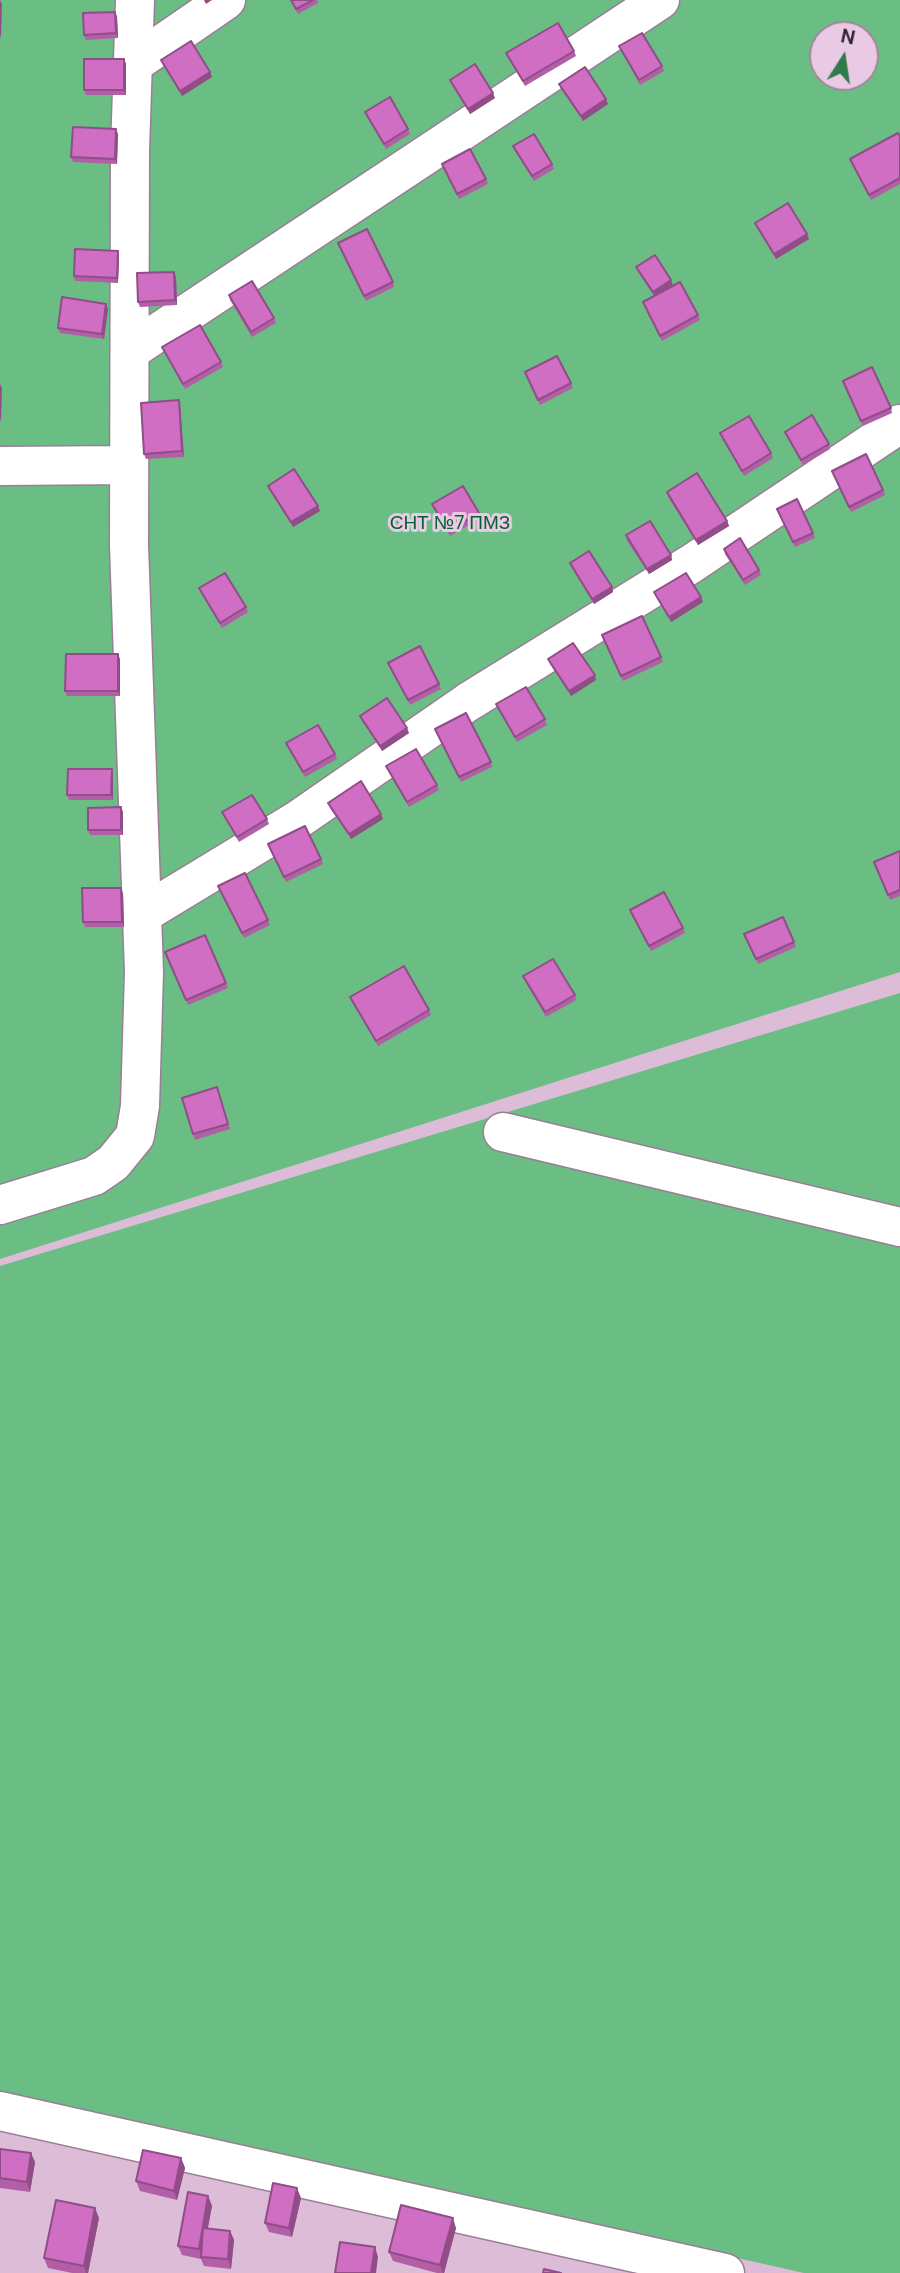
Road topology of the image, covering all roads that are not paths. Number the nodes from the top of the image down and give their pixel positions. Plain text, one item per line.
1 (135, 0) edge
2 (226, 0) edge
3 (660, 0) edge
4 (133, 64) junction
5 (130, 351) junction
6 (900, 424) edge
7 (129, 465) junction
8 (0, 466) edge
9 (141, 915) junction
10 (503, 1132) dead end
11 (0, 1205) edge
12 (900, 1227) edge
13 (0, 2111) edge
14 (725, 2273) edge

1 - 4 lane
2 - 4 lane
3 - 5 lane
4 - 5 lane
5 - 7 lane
6 - 9 lane
7 - 8 lane
7 - 9 lane
9 - 11 lane
10 - 12 lane
13 - 14 lane

